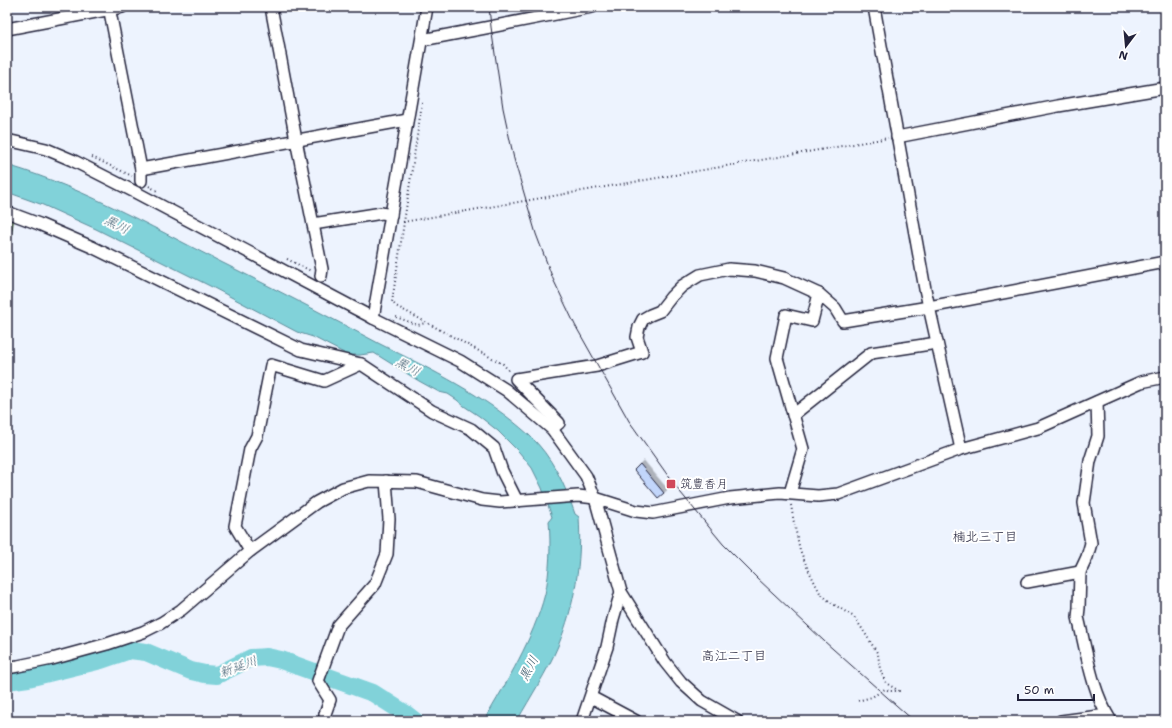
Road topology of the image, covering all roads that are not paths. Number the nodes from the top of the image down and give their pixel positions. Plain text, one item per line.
1 (122, 7) edge
2 (271, 7) edge
3 (427, 7) edge
4 (592, 7) edge
5 (874, 7) edge
6 (109, 8) edge
7 (7, 29) edge
8 (422, 40) junction
9 (1165, 88) edge
10 (407, 120) junction
11 (897, 137) junction
12 (7, 140) edge
13 (296, 140) junction
14 (141, 169) junction
15 (141, 181) dead end
16 (7, 212) edge
17 (391, 215) junction
18 (313, 224) junction
19 (1165, 262) edge
20 (321, 276) dead end
21 (819, 294) junction
22 (929, 307) junction
23 (373, 318) junction
24 (937, 343) junction
25 (361, 364) junction
26 (1165, 377) edge
27 (1096, 402) junction
28 (793, 415) junction
29 (552, 429) junction
30 (961, 449) junction
31 (386, 481) junction
32 (790, 494) junction
33 (595, 498) junction
34 (517, 501) junction
35 (250, 551) junction
36 (1080, 572) junction
37 (1027, 582) dead end
38 (621, 592) junction
39 (7, 668) edge
40 (591, 697) junction
41 (1109, 718) edge
42 (326, 721) edge
43 (582, 721) edge
44 (636, 721) edge
45 (737, 721) edge
46 (1061, 721) edge

1 - 6 street
2 - 13 street
3 - 8 street
4 - 8 street
5 - 11 street
6 - 7 street
6 - 14 street
8 - 10 street
9 - 11 street
10 - 13 street
10 - 17 street
11 - 22 street
12 - 23 street
13 - 14 street
13 - 18 street
14 - 15 street
16 - 25 street
17 - 18 street
17 - 23 street
18 - 20 street
19 - 22 street
21 - 22 street
21 - 28 street
21 - 29 street
22 - 24 street
23 - 29 street
24 - 28 street
24 - 30 street
25 - 34 street
25 - 35 street
26 - 27 street
27 - 30 street
27 - 36 street
28 - 32 street
29 - 33 street
30 - 32 street
31 - 34 street
31 - 35 street
31 - 42 street
32 - 33 street
33 - 34 street
33 - 38 street
35 - 39 street
36 - 37 street
36 - 41 street
38 - 40 street
38 - 45 street
40 - 43 street
40 - 44 street
41 - 46 street

